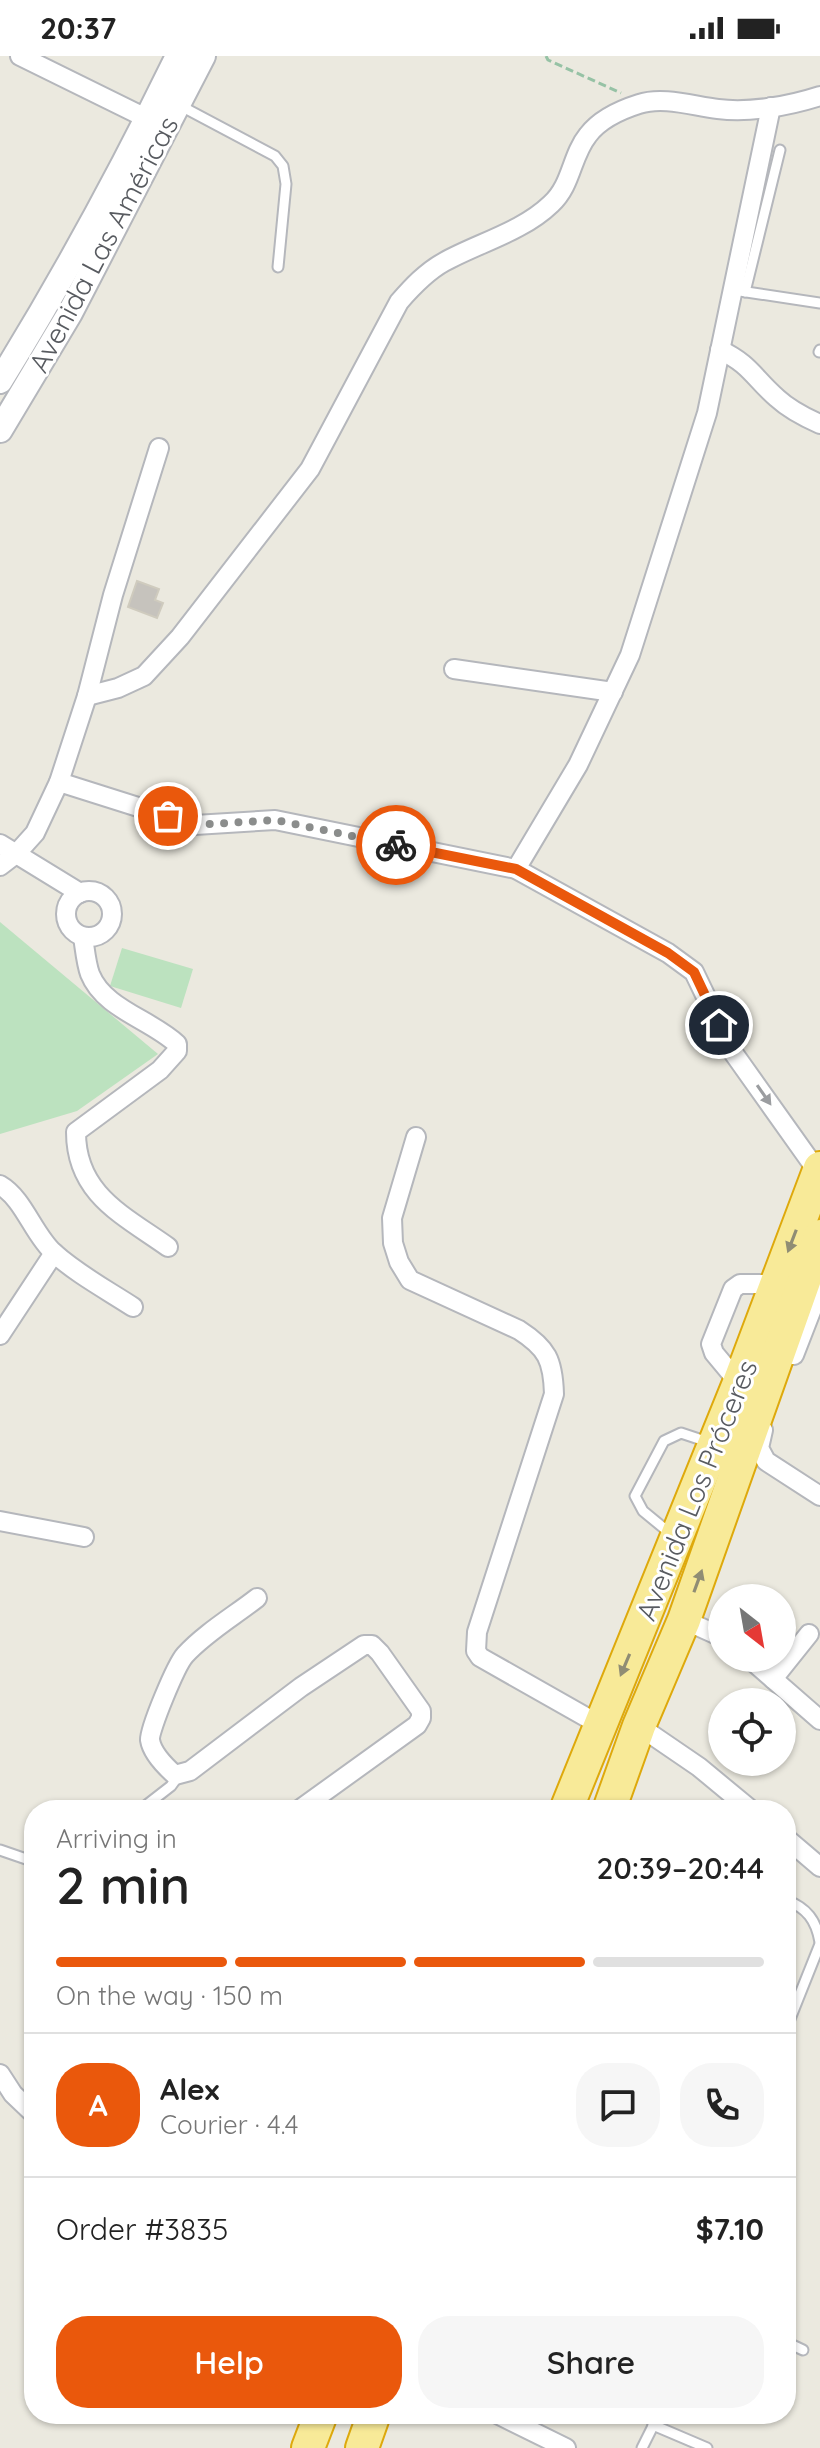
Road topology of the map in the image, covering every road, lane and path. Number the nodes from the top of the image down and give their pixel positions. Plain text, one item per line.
1 (20, 56) edge
2 (178, 56) edge
3 (203, 56) edge
4 (546, 56) edge
5 (820, 96) edge
6 (643, 102) junction
7 (179, 105) junction
8 (771, 107) junction
9 (148, 119) junction
10 (780, 150) dead end
11 (278, 267) dead end
12 (739, 291) junction
13 (820, 303) edge
14 (720, 350) junction
15 (0, 381) edge
16 (820, 424) edge
17 (0, 430) edge
18 (159, 448) dead end
19 (454, 669) dead end
20 (613, 692) junction
21 (87, 696) junction
22 (59, 782) junction
23 (8, 849) edge
24 (0, 866) edge
25 (516, 869) junction
26 (80, 893) junction
27 (83, 937) junction
28 (416, 1137) dead end
29 (819, 1170) edge
30 (0, 1185) edge
31 (820, 1236) edge
32 (168, 1247) dead end
33 (54, 1253) junction
34 (820, 1288) edge
35 (133, 1307) dead end
36 (0, 1335) edge
37 (763, 1411) junction
38 (714, 1445) junction
39 (820, 1496) edge
40 (0, 1521) edge
41 (84, 1537) dead end
42 (677, 1539) junction
43 (257, 1598) dead end
44 (684, 1620) junction
45 (708, 1631) edge
46 (809, 1634) dead end
47 (765, 1672) edge
48 (773, 1679) junction
49 (820, 1720) edge
50 (600, 1725) junction
51 (639, 1726) junction
52 (179, 1775) junction
53 (153, 1800) edge
54 (329, 1800) edge
55 (570, 1800) edge
56 (613, 1800) edge
57 (735, 1800) edge
58 (796, 1847) edge
59 (0, 1850) edge
60 (24, 1858) edge
61 (820, 1867) edge
62 (796, 1906) edge
63 (820, 1943) edge
64 (796, 2004) edge
65 (0, 2074) edge
66 (24, 2104) edge
67 (796, 2347) edge
68 (803, 2350) dead end
69 (317, 2424) edge
70 (370, 2424) edge
71 (517, 2424) edge
72 (653, 2425) joint
73 (308, 2448) edge
74 (362, 2448) edge
75 (566, 2448) edge
76 (642, 2448) edge
77 (707, 2448) edge

1 - 9 street
2 - 9 street, Avenida Las Américas
3 - 7 street, Avenida Las Américas
4 - 6 path
5 - 8 street
6 - 8 street
6 - 21 street
7 - 11 lane
7 - 17 street, Avenida Las Américas
8 - 12 street
9 - 15 street, Avenida Las Américas
10 - 12 lane
12 - 13 lane
12 - 14 street
14 - 16 street
14 - 20 street
18 - 21 street
19 - 20 street
20 - 25 street
21 - 22 street
22 - 23 street
22 - 25 street
23 - 24 street
23 - 26 street
25 -> 29 street
26 - 27 street
26 - 27 street
27 - 32 street
28 - 50 street
29 -> 38 highway, Avenida Los Próceres
30 - 33 street
31 - 37 highway, Avenida Los Próceres
33 - 35 street
33 - 36 street
34 - 37 street
37 - 39 street
44 -> 37 highway, Avenida Los Próceres
38 - 42 highway, Avenida Los Próceres
38 - 42 lane
40 - 41 street
42 -> 50 highway, Avenida Los Próceres
43 - 52 street
44 - 45 street
44 - 51 highway, Avenida Los Próceres
46 - 48 street
47 - 48 street
48 - 49 street
50 - 55 highway, Avenida Los Próceres
51 - 56 highway, Avenida Los Próceres
51 - 57 street
52 - 53 lane
52 - 54 street
58 - 61 street
59 - 60 lane
62 - 63 lane
63 - 64 lane
65 - 66 street
67 - 68 lane
69 - 73 highway
70 - 74 highway
71 - 75 street
72 - 76 lane
72 - 77 lane

